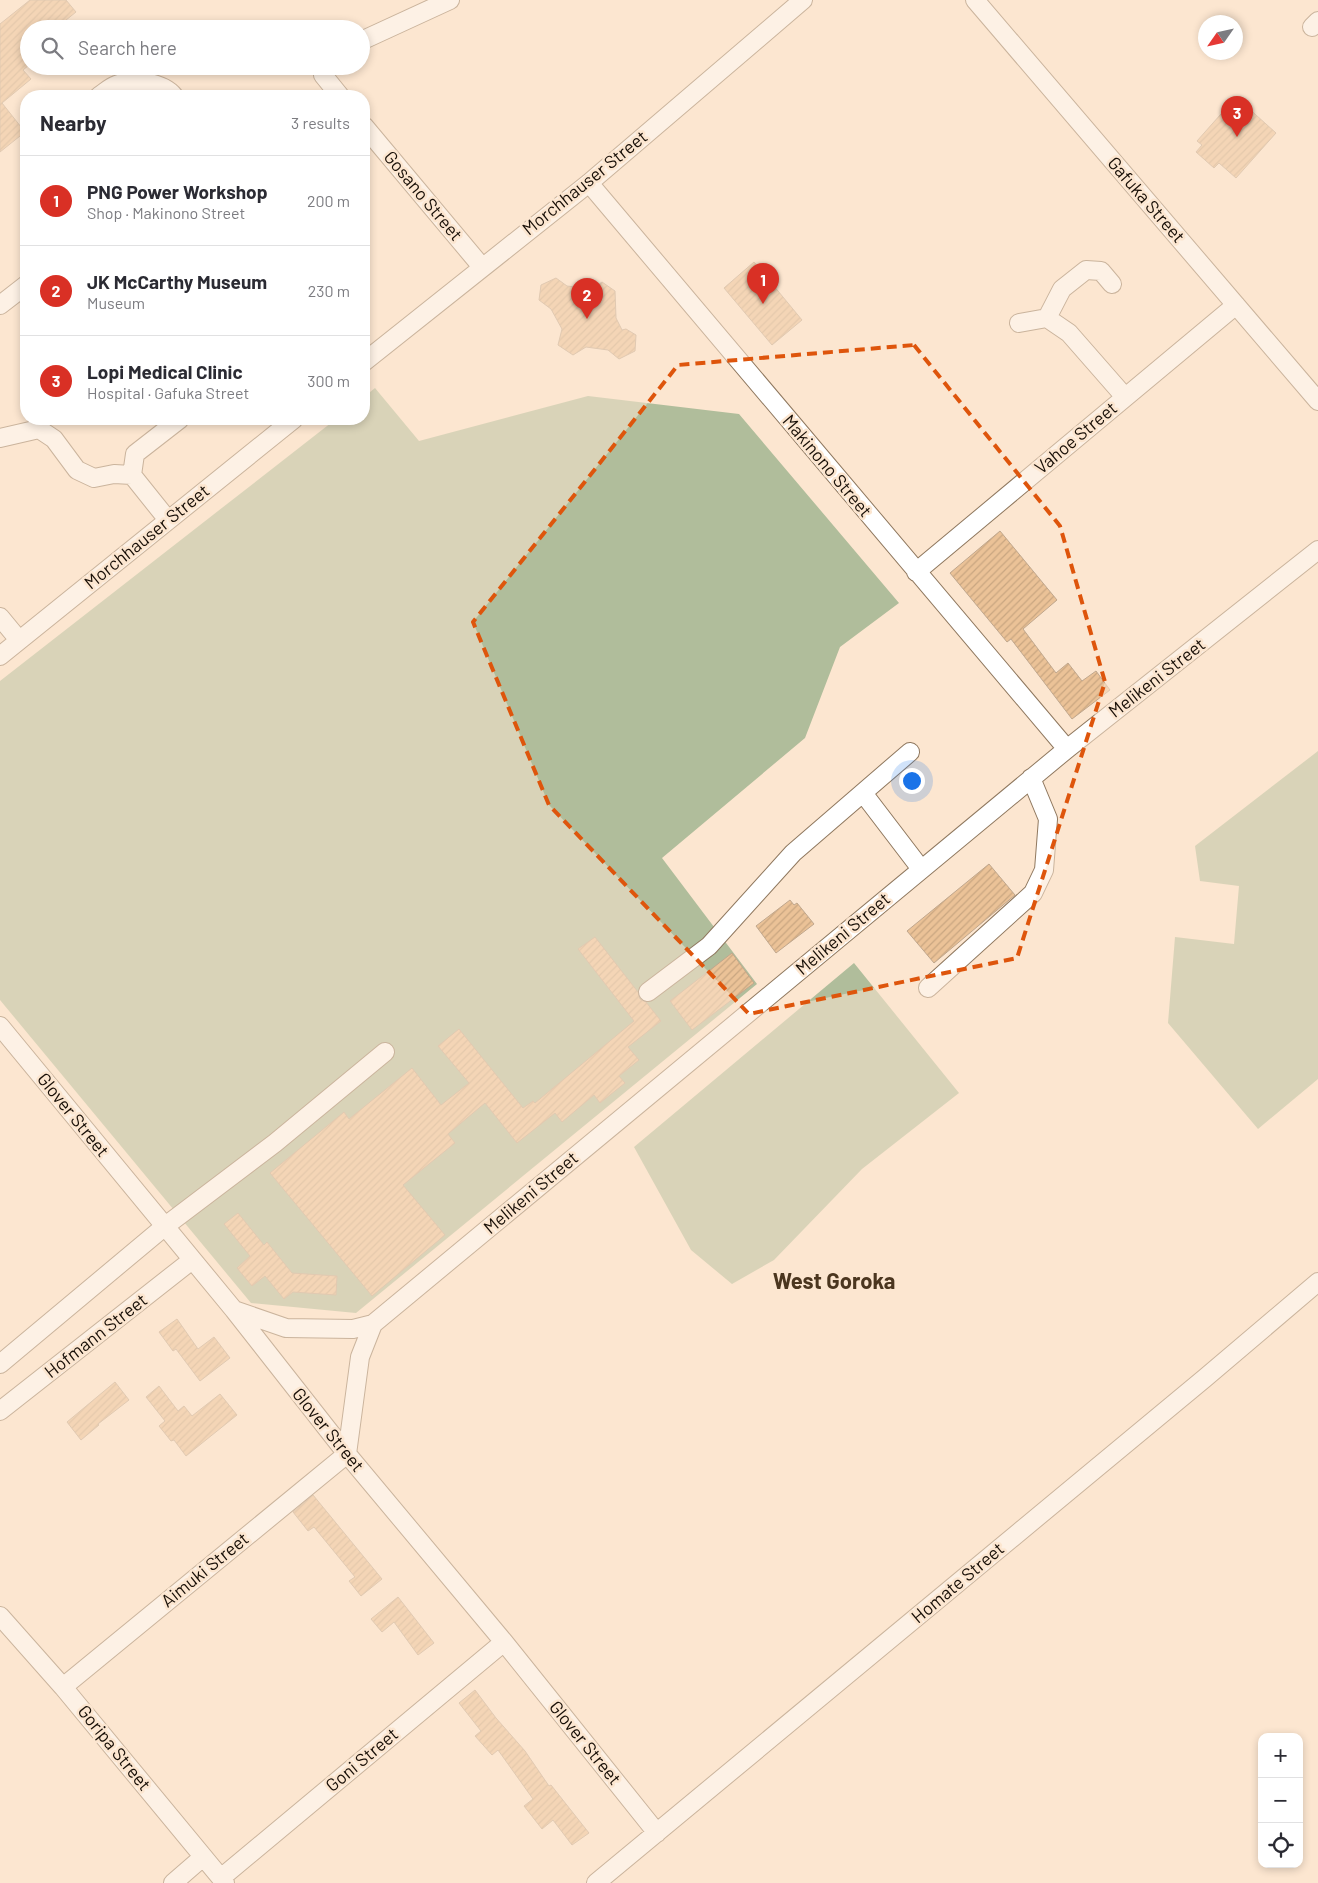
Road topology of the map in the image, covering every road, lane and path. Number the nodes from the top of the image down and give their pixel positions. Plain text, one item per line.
1 (450, 0) edge
2 (803, 0) edge
3 (975, 0) edge
4 (370, 36) edge
5 (323, 75) edge
6 (108, 90) edge
7 (169, 90) edge
8 (335, 90) edge
9 (370, 133) edge
10 (589, 182) junction
11 (482, 267) junction
12 (1112, 284) dead end
13 (20, 290) edge
14 (0, 305) edge
15 (1236, 305) junction
16 (1047, 318) junction
17 (1019, 323) dead end
18 (370, 357) edge
19 (1125, 397) junction
20 (1318, 401) edge
21 (172, 425) edge
22 (287, 425) edge
23 (0, 438) edge
24 (132, 475) junction
25 (168, 520) junction
26 (1318, 550) edge
27 (916, 572) junction
28 (0, 617) edge
29 (19, 640) junction
30 (0, 656) edge
31 (1066, 749) junction
32 (910, 752) dead end
33 (1031, 778) junction
34 (863, 793) junction
35 (921, 870) junction
36 (928, 988) dead end
37 (648, 992) dead end
38 (0, 1026) edge
39 (386, 1052) dead end
40 (164, 1228) junction
41 (192, 1260) junction
42 (1318, 1282) edge
43 (234, 1310) junction
44 (373, 1324) junction
45 (0, 1364) edge
46 (0, 1411) edge
47 (347, 1454) junction
48 (0, 1616) edge
49 (504, 1642) junction
50 (63, 1686) junction
51 (657, 1833) junction
52 (203, 1857) junction
53 (223, 1881) edge
54 (173, 1883) edge
55 (596, 1883) edge

1 - 4 street
2 - 10 street, Morchhauser Street
3 - 15 street, Gafuka Street
5 - 8 street
6 - 7 street
9 - 11 street, Gosano Street
10 - 11 street, Morchhauser Street
10 - 27 street, Makinono Street
11 - 18 street, Morchhauser Street
12 - 16 street
13 - 14 street
15 - 19 street, Vahoe Street
15 - 20 street, Gafuka Street
16 - 17 street
16 - 19 street
19 - 27 street, Vahoe Street
21 - 24 street
22 - 25 street, Morchhauser Street
23 - 24 street
24 - 25 street
25 - 29 street, Morchhauser Street
26 - 31 street, Melikeni Street
27 - 31 street, Makinono Street
28 - 29 street
29 - 30 street, Morchhauser Street
31 - 33 street, Melikeni Street
32 - 34 street
33 - 35 street, Melikeni Street
33 - 36 street
34 - 35 street
34 - 37 street
35 - 44 street, Melikeni Street
38 - 40 street, Glover Street
39 - 40 street
40 - 41 street, Glover Street
40 - 45 street
41 - 43 street, Glover Street
41 - 46 street, Hofmann Street
42 - 51 street, Homate Street
43 - 44 street, Melikeni Street
43 - 47 street, Glover Street
44 - 47 street, Melikeni Street
47 - 49 street, Glover Street
47 - 50 street, Aimuki Street
48 - 50 street, Goripa Street
49 - 51 street, Glover Street
49 - 53 street, Goni Street
50 - 52 street, Goripa Street
51 - 55 street, Homate Street
52 - 53 street, Goripa Street
52 - 54 street

